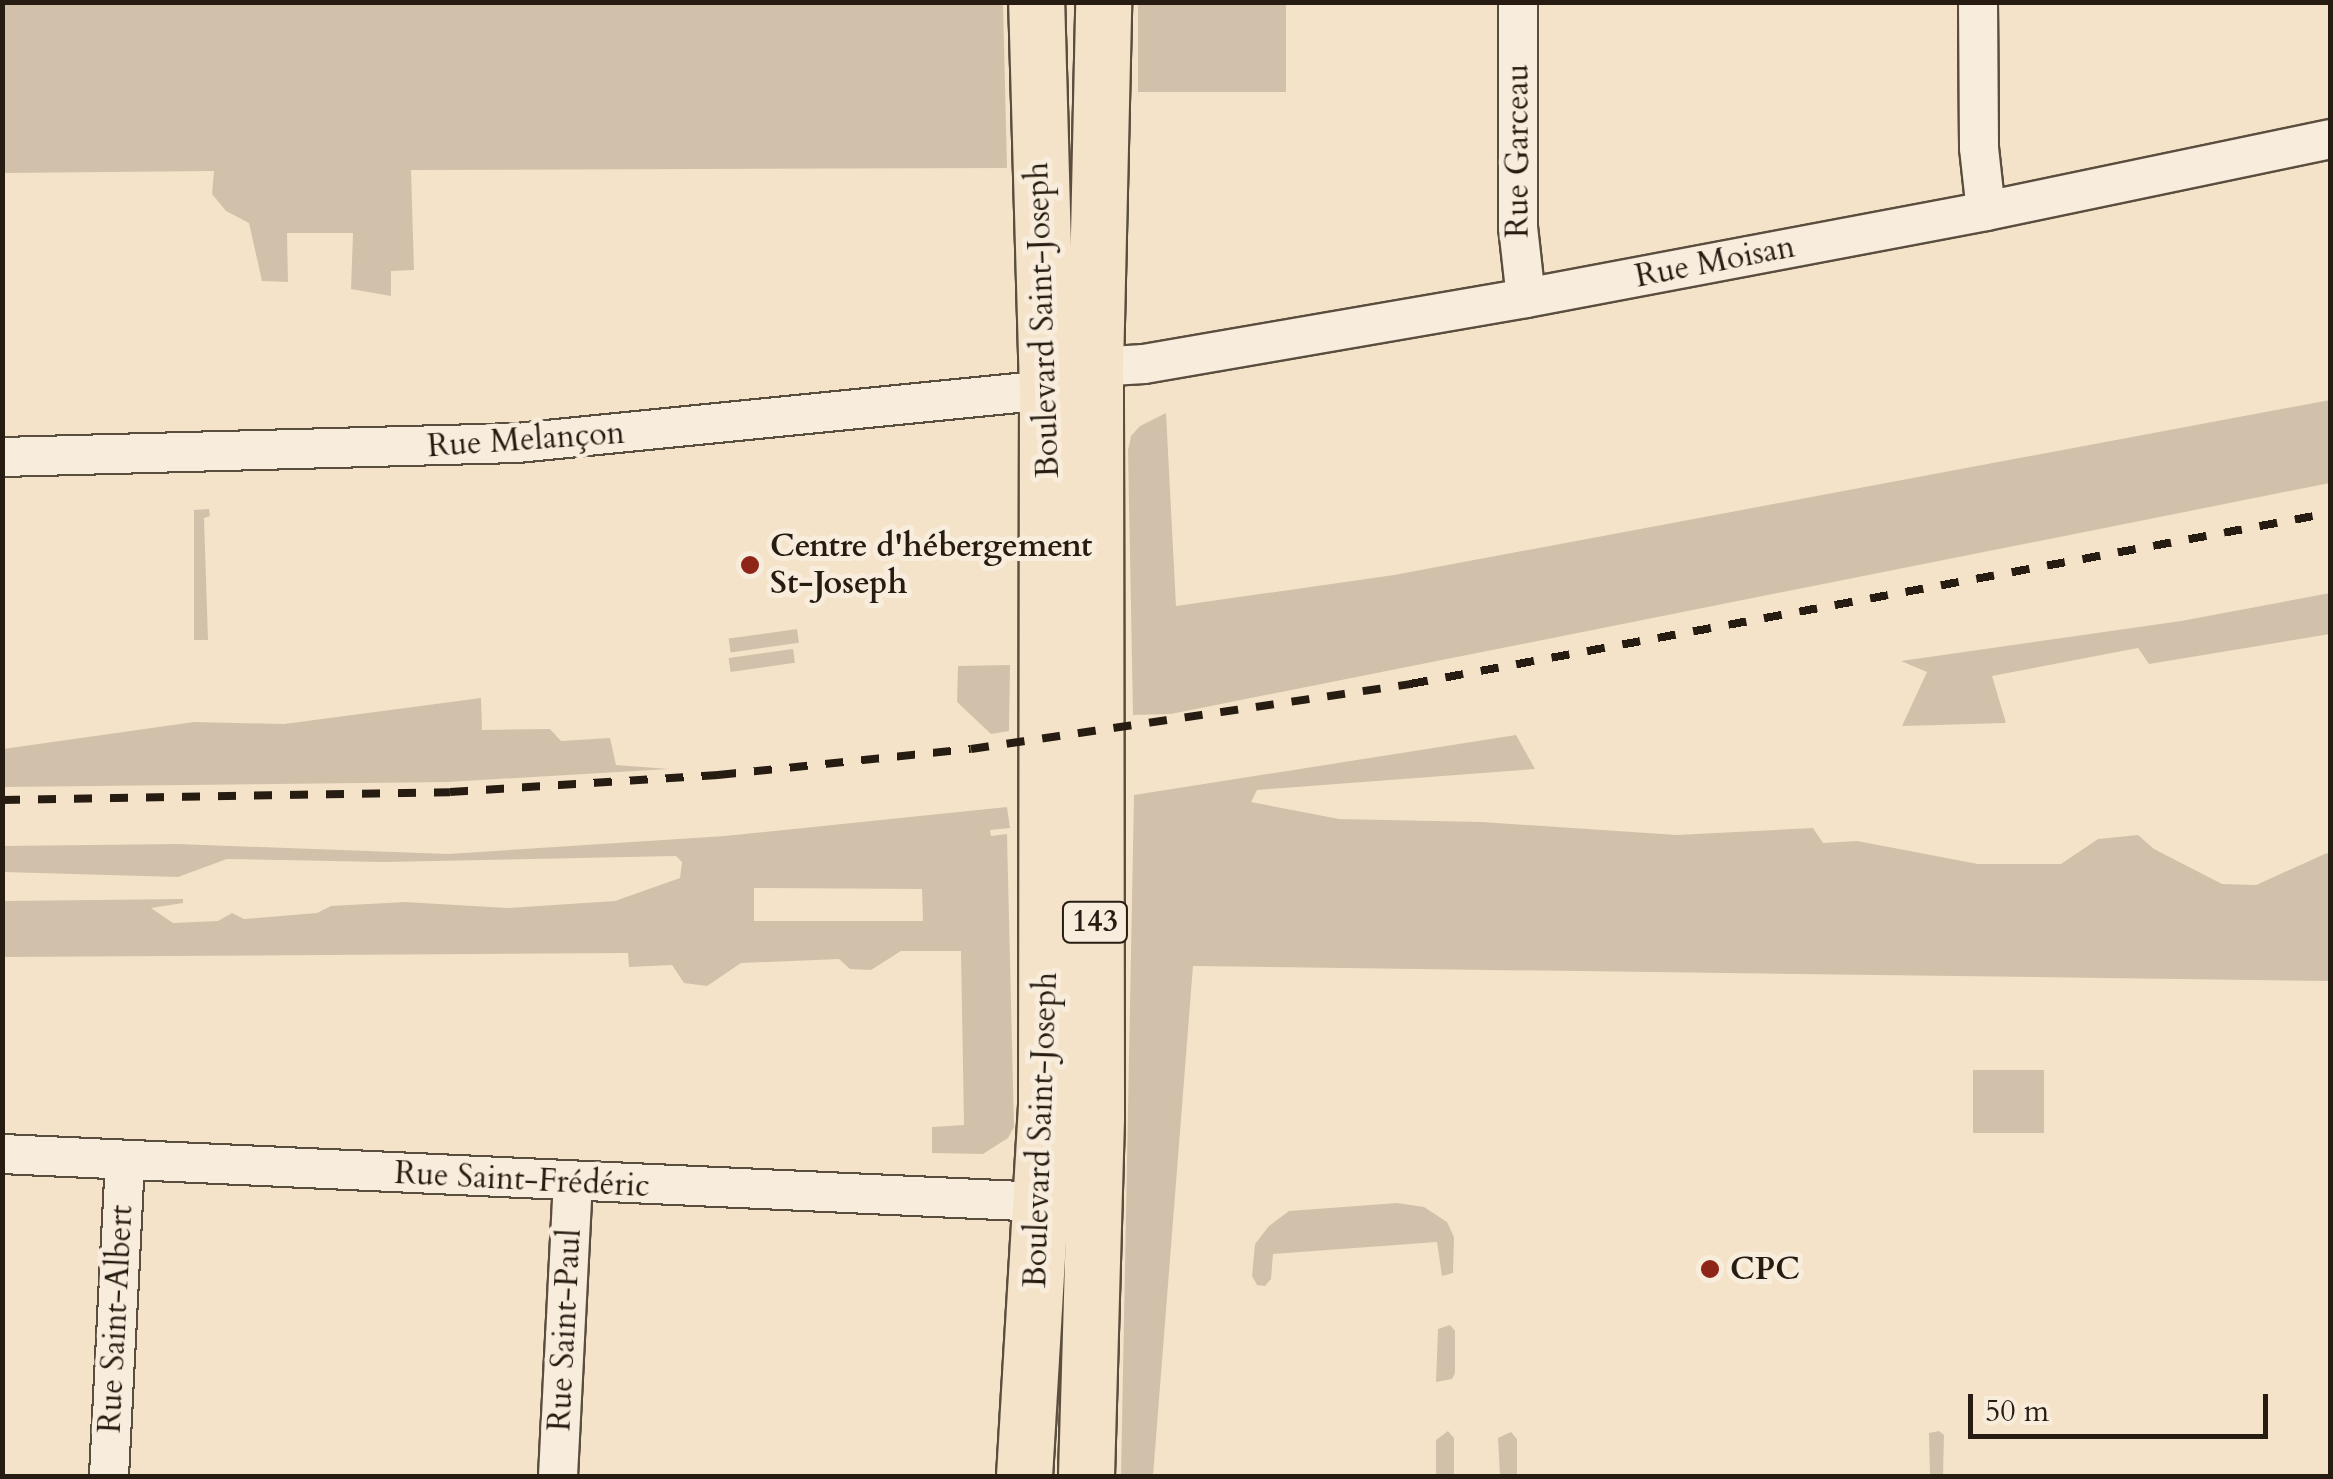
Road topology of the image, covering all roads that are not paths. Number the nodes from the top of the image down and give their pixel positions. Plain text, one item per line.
1 (1036, 2) edge
2 (1103, 2) edge
3 (1518, 2) edge
4 (1978, 2) edge
5 (2330, 139) edge
6 (1986, 211) junction
7 (1526, 298) junction
8 (1071, 379) junction
9 (2, 457) edge
10 (2, 1154) edge
11 (125, 1161) junction
12 (572, 1184) junction
13 (1042, 1202) junction
14 (109, 1476) edge
15 (558, 1476) edge
16 (1024, 1476) edge
17 (1086, 1476) edge

1 - 8 main road, Boulevard Saint-Joseph / 143
2 - 8 main road, Boulevard Saint-Joseph / 143
3 - 7 street, Rue Garceau
4 - 6 street
5 - 6 street, Rue Moisan
6 - 7 street, Rue Moisan
7 - 8 street, Rue Moisan
8 - 9 street, Rue Melançon
8 - 13 main road, Boulevard Saint-Joseph / 143
8 - 17 main road, Boulevard Saint-Joseph / 143
10 - 11 street, Rue Saint-Frédéric
11 - 12 street, Rue Saint-Frédéric
11 - 14 street, Rue Saint-Albert
12 - 13 street, Rue Saint-Frédéric
12 - 15 street, Rue Saint-Paul
13 - 16 main road, Boulevard Saint-Joseph / 143

